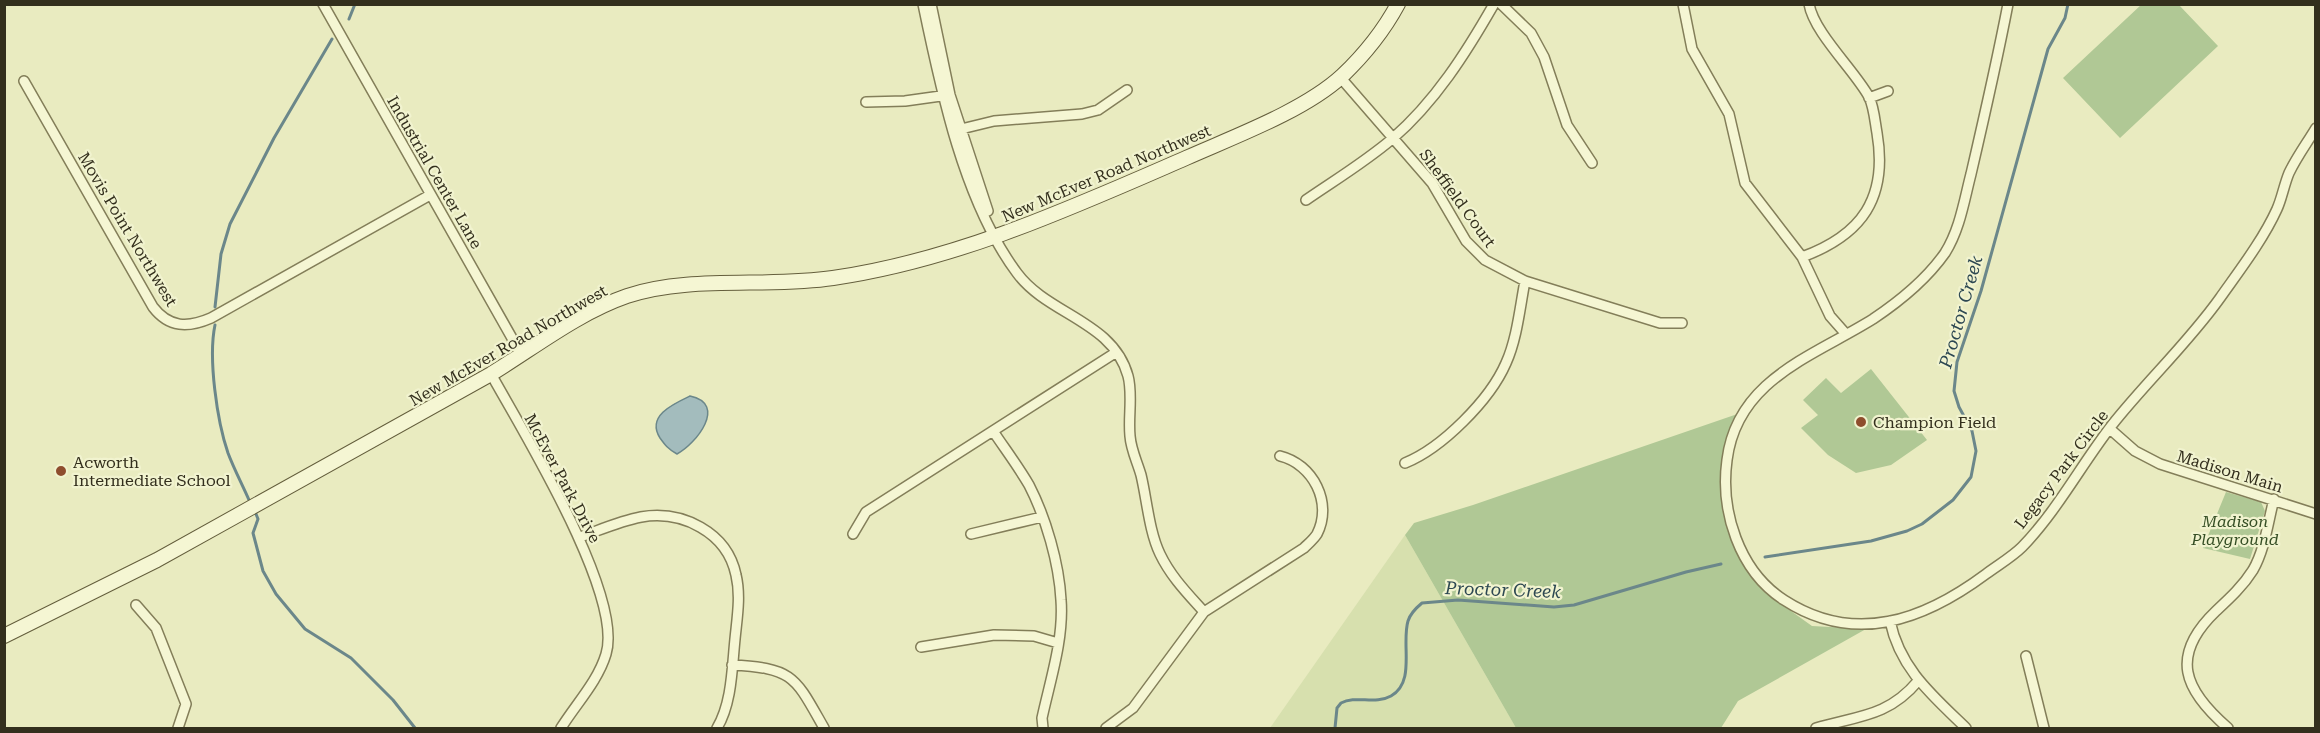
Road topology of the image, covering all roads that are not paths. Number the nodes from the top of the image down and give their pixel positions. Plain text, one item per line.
1 (323, 4) edge
2 (923, 4) edge
3 (931, 4) edge
4 (1398, 4) edge
5 (1494, 4) edge
6 (1501, 4) edge
7 (1683, 4) edge
8 (1809, 4) edge
9 (2008, 4) edge
10 (1340, 77) junction
11 (24, 81) dead end
12 (1127, 90) dead end
13 (1888, 91) dead end
14 (947, 95) junction
15 (1869, 98) junction
16 (866, 102) dead end
17 (2316, 128) edge
18 (957, 130) junction
19 (1392, 139) junction
20 (1592, 163) dead end
21 (430, 195) junction
22 (1306, 200) dead end
23 (996, 236) junction
24 (1802, 257) junction
25 (1525, 281) junction
26 (1682, 323) dead end
27 (1845, 333) junction
28 (1115, 353) junction
29 (521, 354) junction
30 (491, 374) junction
31 (2110, 429) junction
32 (993, 431) junction
33 (1280, 456) dead end
34 (1405, 463) dead end
35 (2274, 499) junction
36 (2316, 514) edge
37 (1042, 517) junction
38 (853, 534) dead end
39 (971, 534) dead end
40 (580, 537) junction
41 (136, 605) dead end
42 (1204, 612) junction
43 (1890, 621) junction
44 (4, 636) edge
45 (1058, 643) junction
46 (921, 647) dead end
47 (2026, 656) dead end
48 (732, 664) junction
49 (1918, 681) junction
50 (178, 729) edge
51 (561, 729) edge
52 (717, 729) edge
53 (824, 729) edge
54 (1044, 729) edge
55 (1106, 729) edge
56 (1816, 729) edge
57 (1966, 729) edge
58 (2044, 729) edge
59 (2228, 729) edge

1 - 21 street, Industrial Center Lane
2 - 14 street
3 - 14 street
4 - 10 street, New McEver Road Northwest
5 - 19 street
6 - 20 street
7 - 24 street
8 - 15 street
9 - 27 street, Legacy Park Circle
10 - 19 street, Sheffield Court
10 - 23 street, New McEver Road Northwest
11 - 21 street, Movis Point Northwest
12 - 18 street
13 - 15 street
14 - 16 street
14 - 18 street
15 - 24 street
17 - 31 street, Legacy Park Circle
18 - 23 street
19 - 22 street
19 - 25 street, Sheffield Court
21 - 29 street, Industrial Center Lane
23 - 28 street
23 - 29 street, New McEver Road Northwest
24 - 27 street
25 - 26 street, Sheffield Court
25 - 34 street
27 - 43 street, Legacy Park Circle
28 - 32 street
28 - 42 street
29 - 30 street, New McEver Road Northwest
30 - 40 street, McEver Park Drive
30 - 44 street, New McEver Road Northwest
31 - 35 street, Madison Main
31 - 43 street, Legacy Park Circle
32 - 37 street
32 - 38 street
33 - 42 street
35 - 36 street, Madison Main
35 - 59 street
37 - 39 street
37 - 45 street
40 - 48 street
40 - 51 street, McEver Park Drive
41 - 50 street
42 - 55 street
43 - 49 street
45 - 46 street
45 - 54 street
47 - 58 street
48 - 52 street
48 - 53 street
49 - 56 street
49 - 57 street

